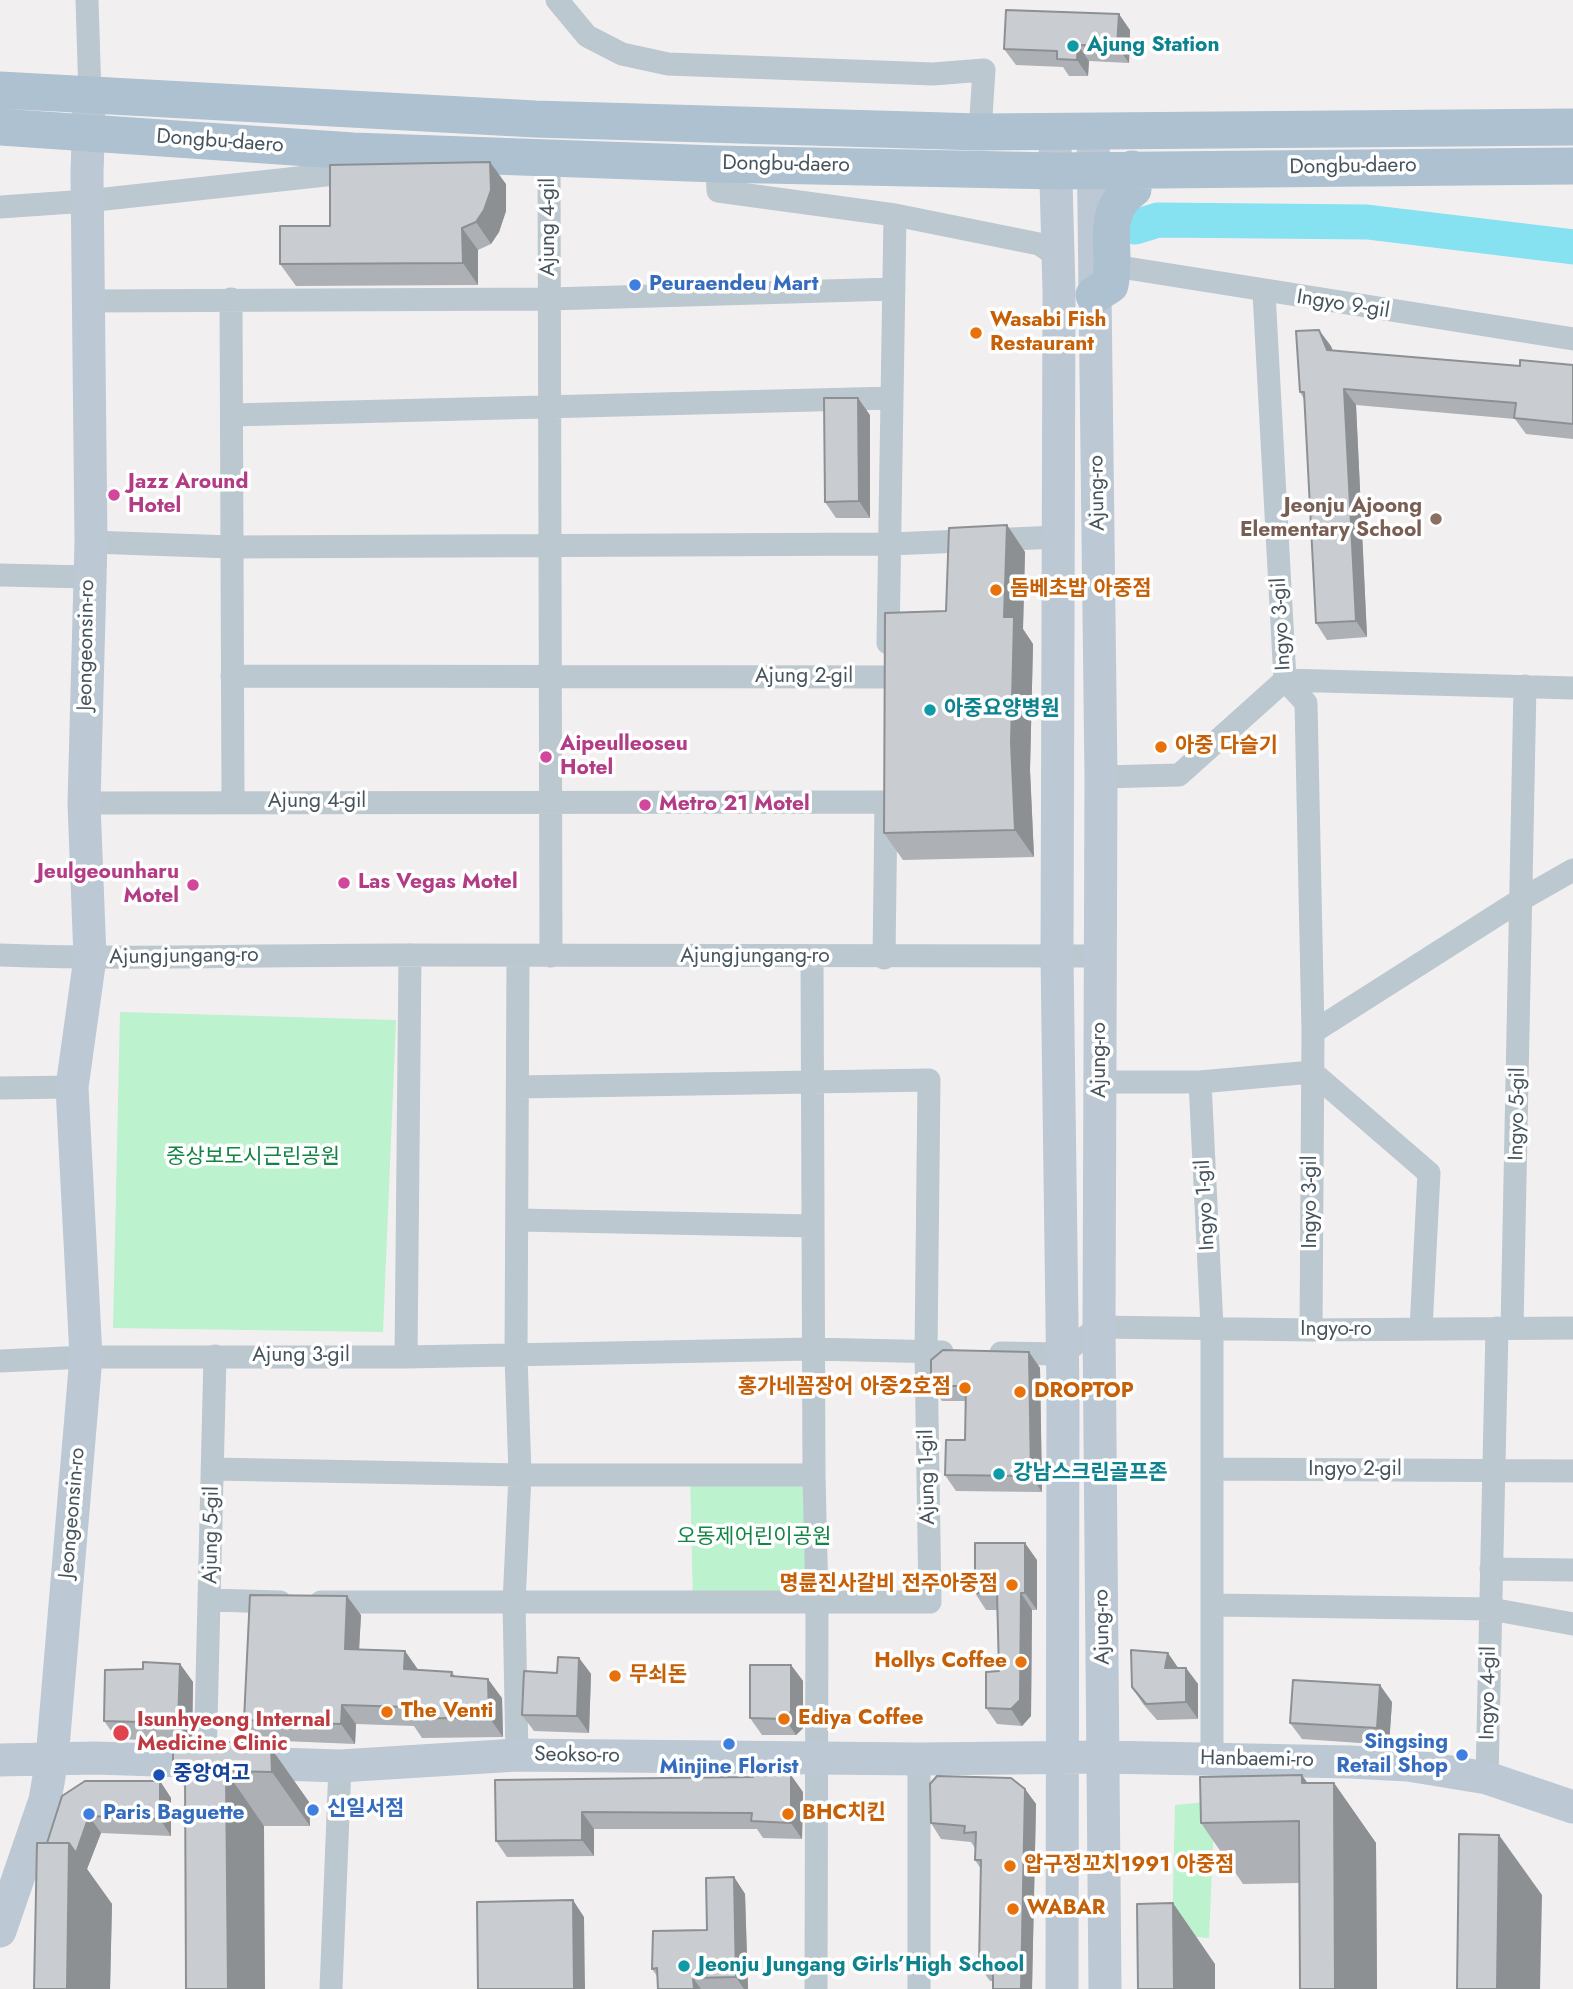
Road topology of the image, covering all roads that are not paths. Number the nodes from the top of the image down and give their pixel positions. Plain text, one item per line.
1 (87, 0) edge
2 (558, 0) edge
3 (0, 90) edge
4 (90, 96) junction
5 (0, 127) edge
6 (1573, 127) edge
7 (1093, 130) junction
8 (87, 132) junction
9 (980, 132) junction
10 (1055, 132) junction
11 (352, 151) junction
12 (549, 156) junction
13 (717, 164) junction
14 (1573, 166) edge
15 (1132, 169) junction
16 (1093, 170) junction
17 (1056, 171) junction
18 (87, 201) junction
19 (0, 207) edge
20 (895, 215) junction
21 (1057, 256) junction
22 (1104, 280) junction
23 (894, 289) junction
24 (1265, 293) junction
25 (231, 299) junction
26 (550, 299) junction
27 (88, 301) junction
28 (1573, 339) edge
29 (892, 398) junction
30 (550, 407) junction
31 (232, 415) junction
32 (1059, 537) junction
33 (91, 542) junction
34 (890, 544) junction
35 (550, 545) junction
36 (232, 547) junction
37 (0, 575) edge
38 (89, 577) junction
39 (232, 676) junction
40 (550, 677) junction
41 (888, 677) junction
42 (1285, 680) junction
43 (1525, 686) junction
44 (1573, 688) edge
45 (887, 705) edge
46 (886, 774) edge
47 (1101, 777) junction
48 (233, 802) junction
49 (551, 802) junction
50 (886, 802) junction
51 (84, 803) junction
52 (1573, 870) edge
53 (1522, 899) junction
54 (0, 955) edge
55 (410, 955) junction
56 (551, 956) junction
57 (1057, 956) junction
58 (1099, 956) junction
59 (518, 957) junction
60 (90, 958) junction
61 (812, 958) junction
62 (884, 958) junction
63 (1312, 1032) junction
64 (1312, 1072) junction
65 (1100, 1082) junction
66 (1200, 1082) junction
67 (812, 1084) junction
68 (72, 1087) junction
69 (518, 1087) junction
70 (0, 1088) edge
71 (519, 1220) junction
72 (813, 1226) junction
73 (1099, 1327) junction
74 (1212, 1327) junction
75 (1504, 1328) junction
76 (1573, 1328) edge
77 (1421, 1329) junction
78 (1311, 1330) junction
79 (813, 1349) junction
80 (926, 1352) junction
81 (1062, 1354) junction
82 (516, 1355) junction
83 (215, 1356) junction
84 (86, 1357) junction
85 (406, 1357) junction
86 (0, 1362) edge
87 (213, 1469) junction
88 (1214, 1469) junction
89 (1496, 1471) junction
90 (1573, 1471) edge
91 (520, 1475) junction
92 (814, 1475) junction
93 (1491, 1569) junction
94 (1573, 1570) edge
95 (210, 1600) junction
96 (817, 1601) junction
97 (514, 1603) junction
98 (1214, 1605) junction
99 (1491, 1609) junction
100 (1573, 1624) edge
101 (517, 1755) junction
102 (1103, 1757) junction
103 (1061, 1758) junction
104 (52, 1759) junction
105 (815, 1759) junction
106 (919, 1759) junction
107 (1212, 1759) junction
108 (0, 1760) edge
109 (205, 1763) junction
110 (340, 1766) junction
111 (1487, 1778) junction
112 (1573, 1807) edge
113 (0, 1931) edge
114 (331, 1989) edge
115 (816, 1989) edge
116 (919, 1989) edge
117 (1062, 1989) edge
118 (1105, 1989) edge

1 - 4 street
2 - 9 street
3 - 4 main road, Dongbu-daero
4 - 8 street, Jeongeonsin-ro
4 - 9 main road, Dongbu-daero
5 - 8 main road, Dongbu-daero
6 - 7 main road, Dongbu-daero
7 - 10 main road, Dongbu-daero
7 - 16 street, Ajung-ro
8 - 11 main road, Dongbu-daero
8 - 18 street, Jeongeonsin-ro
9 - 10 main road, Dongbu-daero
10 - 17 street, Ajung-ro
11 - 12 main road, Dongbu-daero
11 - 18 street
12 - 13 main road, Dongbu-daero
12 - 26 street, Ajung 4-gil
13 - 17 main road, Dongbu-daero
13 - 20 street
14 - 15 main road, Dongbu-daero
15 - 16 main road, Dongbu-daero
15 - 22 main road
16 - 17 main road, Dongbu-daero
16 - 22 street, Ajung-ro
17 - 21 street, Ajung-ro
18 - 19 street
18 - 27 street, Jeongeonsin-ro
20 - 21 street
20 - 23 street
21 - 32 street, Ajung-ro
22 - 24 street, Ingyo 9-gil
22 - 47 street, Ajung-ro
23 - 26 street, Ajung 4-gil
23 - 29 street
24 - 28 street, Ingyo 9-gil
24 - 42 street, Ingyo 3-gil
25 - 26 street, Ajung 4-gil
25 - 27 street, Ajung 4-gil
25 - 31 street
26 - 30 street, Ajung 4-gil
27 - 33 street, Jeongeonsin-ro
29 - 30 street
29 - 34 street
30 - 31 street
30 - 35 street, Ajung 4-gil
31 - 36 street
32 - 34 street, Ajung-ro
32 - 57 street, Ajung-ro
33 - 36 street
33 - 38 street, Jeongeonsin-ro
34 - 35 street
34 - 41 street
35 - 36 street
35 - 40 street, Ajung 4-gil
36 - 39 street
37 - 38 street
38 - 51 street, Jeongeonsin-ro
39 - 40 street
39 - 48 street
40 - 41 street, Ajung 2-gil
40 - 49 street, Ajung 4-gil
41 - 45 street
42 - 43 street
42 - 47 street
42 - 63 street, Ingyo 3-gil
43 - 44 street
43 - 53 street, Ingyo 5-gil
46 - 50 street
47 - 58 street, Ajung-ro
48 - 49 street, Ajung 4-gil
48 - 51 street, Ajung 4-gil
49 - 50 street, Ajung 4-gil
49 - 56 street, Ajung 4-gil
50 - 62 street
51 - 60 street, Jeongeonsin-ro
52 - 53 street
53 - 63 street
53 - 75 street, Ingyo 5-gil
54 - 60 street, Ajungjungang-ro
55 - 59 street, Ajungjungang-ro
55 - 60 street, Ajungjungang-ro
55 - 85 street
56 - 59 street, Ajungjungang-ro
56 - 61 street, Ajungjungang-ro
57 - 58 street, Ajungjungang-ro
57 - 62 street, Ajungjungang-ro
57 - 81 street, Ajung-ro
58 - 65 street, Ajung-ro
59 - 69 street
60 - 68 street, Jeongeonsin-ro
61 - 62 street, Ajungjungang-ro
61 - 67 street
63 - 64 street, Ingyo 3-gil
64 - 66 street
64 - 77 street
64 - 78 street, Ingyo 3-gil
65 - 66 street
65 - 73 street, Ajung-ro
66 - 74 street, Ingyo 1-gil
67 - 69 street
67 - 72 street
67 - 80 street
68 - 70 street
68 - 84 street, Jeongeonsin-ro
69 - 71 street
71 - 72 street
71 - 82 street
72 - 79 street
73 - 74 street, Ingyo-ro
73 - 81 street
73 - 102 street, Ajung-ro
74 - 78 street, Ingyo-ro
74 - 88 street
75 - 76 street, Ingyo-ro
75 - 77 street, Ingyo-ro
75 - 89 street, Ingyo 4-gil
77 - 78 street, Ingyo-ro
79 - 80 street
79 - 82 street, Ajung 3-gil
79 - 92 street
80 - 81 street
80 - 96 street, Ajung 1-gil
81 - 103 street, Ajung-ro
82 - 85 street, Ajung 3-gil
82 - 91 street
83 - 84 street, Ajung 3-gil
83 - 85 street, Ajung 3-gil
83 - 87 street, Ajung 5-gil
84 - 86 street, Ajung 3-gil
84 - 104 street, Jeongeonsin-ro
87 - 91 street, Ajung 5-gil
87 - 95 street, Ajung 5-gil
88 - 89 street, Ingyo 2-gil
88 - 98 street
89 - 90 street
89 - 93 street, Ingyo 4-gil
91 - 92 street
91 - 97 street
92 - 96 street
93 - 94 street
93 - 99 street, Ingyo 4-gil
95 - 97 street, Ajung 5-gil
95 - 109 street, Ajung 5-gil
96 - 97 street, Ajung 1-gil
96 - 105 street
97 - 101 street
98 - 99 street
98 - 107 street
99 - 100 street
99 - 111 street, Ingyo 4-gil
101 - 105 street, Seokso-ro
101 - 110 street, Seokso-ro
102 - 103 street, Seokso-ro
102 - 107 street, Hanbaemi-ro
102 - 118 street, Ajung-ro
103 - 106 street, Seokso-ro
103 - 117 street, Ajung-ro
104 - 108 street, Seokso-ro
104 - 109 street, Seokso-ro
104 - 113 street, Jeongeonsin-ro
105 - 106 street, Seokso-ro
105 - 115 street
106 - 116 street
107 - 111 street, Hanbaemi-ro
109 - 110 street, Seokso-ro
110 - 114 street
111 - 112 street, Hanbaemi-ro

